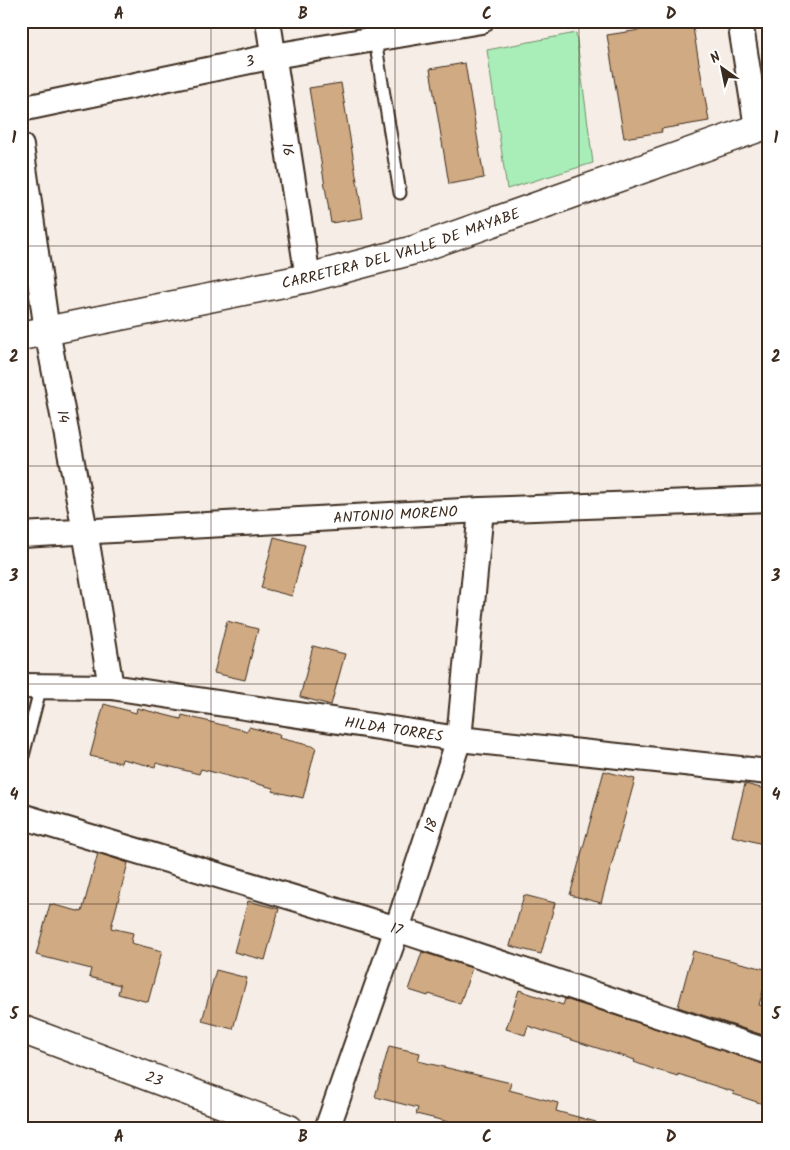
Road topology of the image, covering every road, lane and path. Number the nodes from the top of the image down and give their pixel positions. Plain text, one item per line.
1 (268, 21) edge
2 (481, 21) edge
3 (740, 21) edge
4 (375, 40) junction
5 (274, 56) junction
6 (21, 109) edge
7 (763, 126) edge
8 (21, 146) edge
9 (400, 192) dead end
10 (308, 278) junction
11 (34, 334) edge
12 (769, 500) edge
13 (481, 510) junction
14 (85, 531) junction
15 (21, 535) edge
16 (31, 686) edge
17 (111, 687) junction
18 (459, 740) junction
19 (21, 764) edge
20 (769, 772) edge
21 (21, 816) edge
22 (397, 929) junction
23 (21, 1028) edge
24 (769, 1052) edge
25 (289, 1129) edge
26 (327, 1129) edge

1 - 5 street, 16
2 - 4 street, 3
3 - 7 street
4 - 5 street, 3
4 - 9 lane
5 - 6 street, 3
5 - 10 street, 16
7 - 10 main road, CARRETERA DEL VALLE DE MAYABE
8 - 11 street, 14
10 - 11 main road, CARRETERA DEL VALLE DE MAYABE
11 - 14 street, 14
12 - 13 street, ANTONIO MORENO
13 - 14 street, ANTONIO MORENO
13 - 18 street, 18
14 - 15 street, ANTONIO MORENO
14 - 17 street, 14
16 - 17 street, HILDA TORRES
16 - 19 lane
17 - 18 street, HILDA TORRES
18 - 20 street, HILDA TORRES
18 - 22 street, 18
21 - 22 street, 17
22 - 24 street, 17
22 - 26 street, 18
23 - 25 main road, 23

